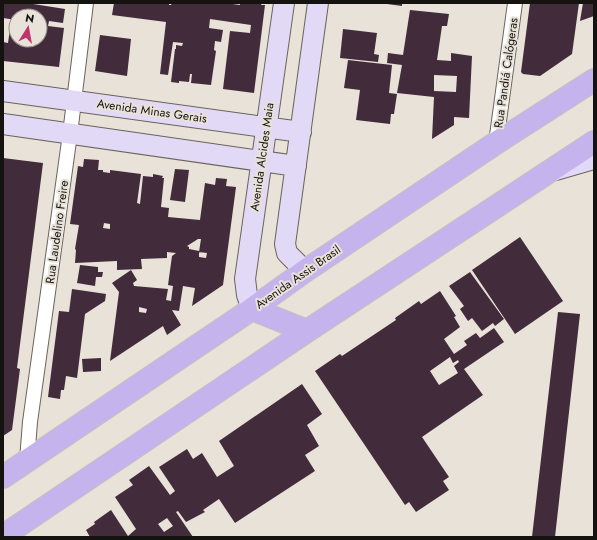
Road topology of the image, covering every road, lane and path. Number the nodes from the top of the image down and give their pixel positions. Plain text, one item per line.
1 (86, 3) edge
2 (284, 3) edge
3 (318, 3) edge
4 (515, 3) edge
5 (589, 86) edge
6 (3, 91) edge
7 (74, 100) junction
8 (3, 124) edge
9 (267, 127) junction
10 (301, 132) junction
11 (70, 134) junction
12 (594, 142) edge
13 (496, 143) junction
14 (594, 160) edge
15 (262, 161) junction
16 (296, 166) junction
17 (545, 174) junction
18 (305, 271) junction
19 (252, 309) junction
20 (307, 331) junction
21 (26, 460) junction
22 (3, 476) edge
23 (3, 536) edge

1 - 7 street, Rua Laudelino Freire
2 - 9 street, Avenida Alcides Maia
3 - 10 street
4 - 13 street, Rua Pandiá Calógeras
5 - 13 main road, Avenida Assis Brasil
6 - 7 street, Avenida Minas Gerais
7 - 9 street, Avenida Minas Gerais
7 - 11 street, Rua Laudelino Freire
8 - 11 street
9 - 10 street, Avenida Minas Gerais
9 - 15 street, Avenida Alcides Maia
10 - 16 street
11 - 15 street
11 - 21 street, Rua Laudelino Freire
12 - 17 main road
13 - 18 main road, Avenida Assis Brasil
14 - 17 street
15 - 16 street
15 - 19 street, Avenida Alcides Maia
16 - 18 street
17 - 20 main road
18 - 19 main road, Avenida Assis Brasil
19 - 20 main road
19 - 21 main road, Avenida Assis Brasil
20 - 23 main road
21 - 22 main road, Avenida Assis Brasil

